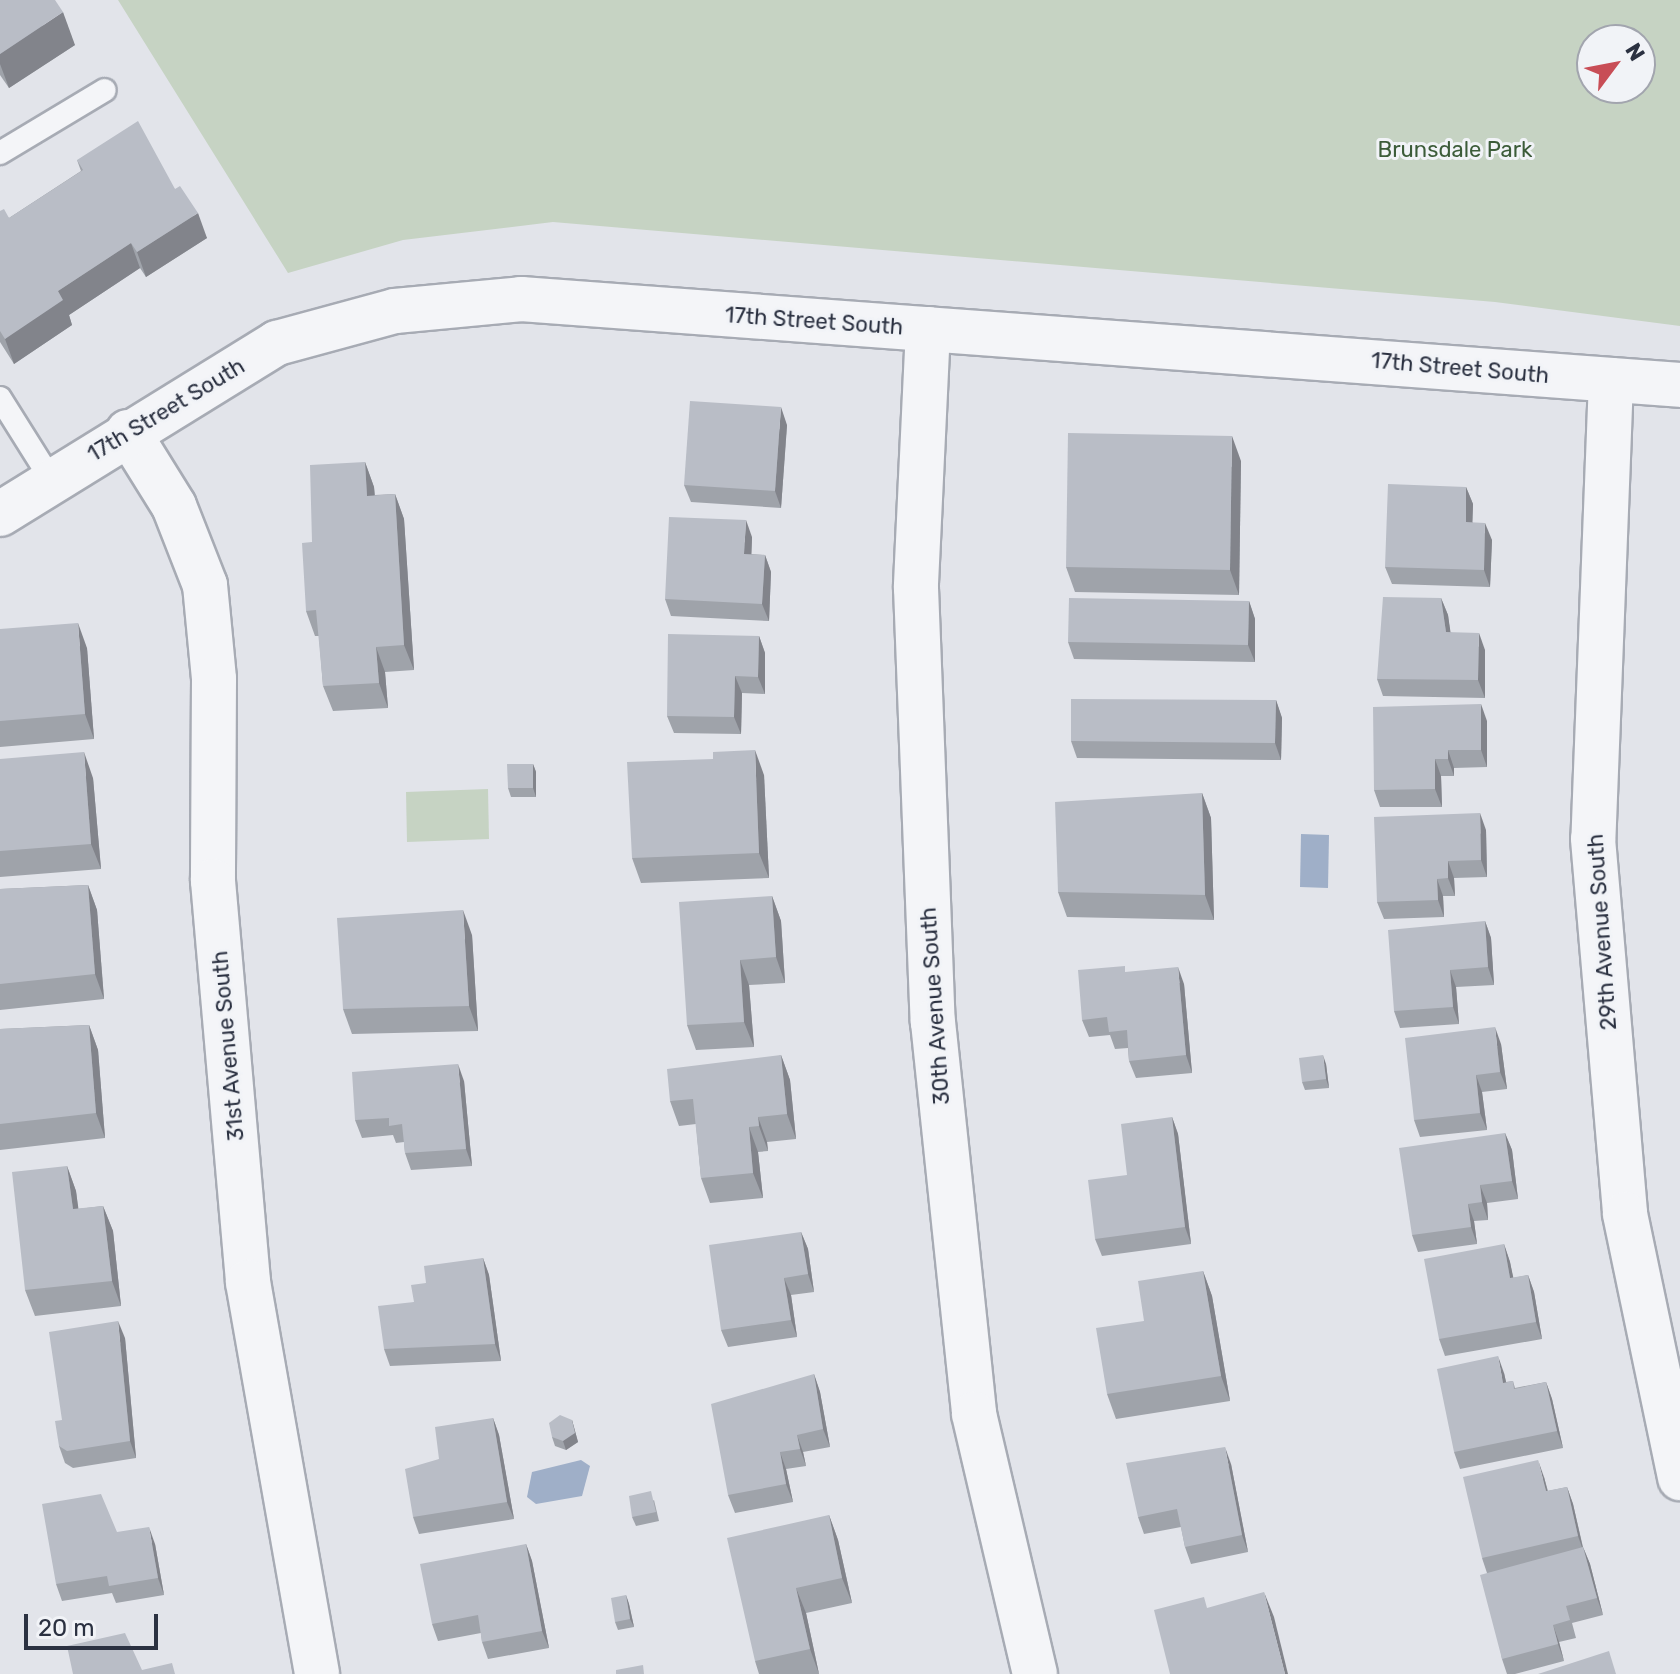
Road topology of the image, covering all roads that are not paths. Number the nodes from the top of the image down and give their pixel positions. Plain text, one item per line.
1 (105, 90) dead end
2 (0, 153) edge
3 (928, 329) junction
4 (1611, 380) junction
5 (1680, 385) edge
6 (0, 398) edge
7 (128, 432) junction
8 (52, 481) junction
9 (0, 514) edge
10 (1680, 1478) edge
11 (317, 1674) edge
12 (1035, 1674) edge

1 - 2 lane
3 - 4 street, 17th Street South
3 - 7 street, 17th Street South
3 - 12 street, 30th Avenue South
4 - 5 street, 17th Street South
4 - 10 street, 29th Avenue South
6 - 8 lane
7 - 8 street, 17th Street South
7 - 11 street, 31st Avenue South
8 - 9 street, 17th Street South

